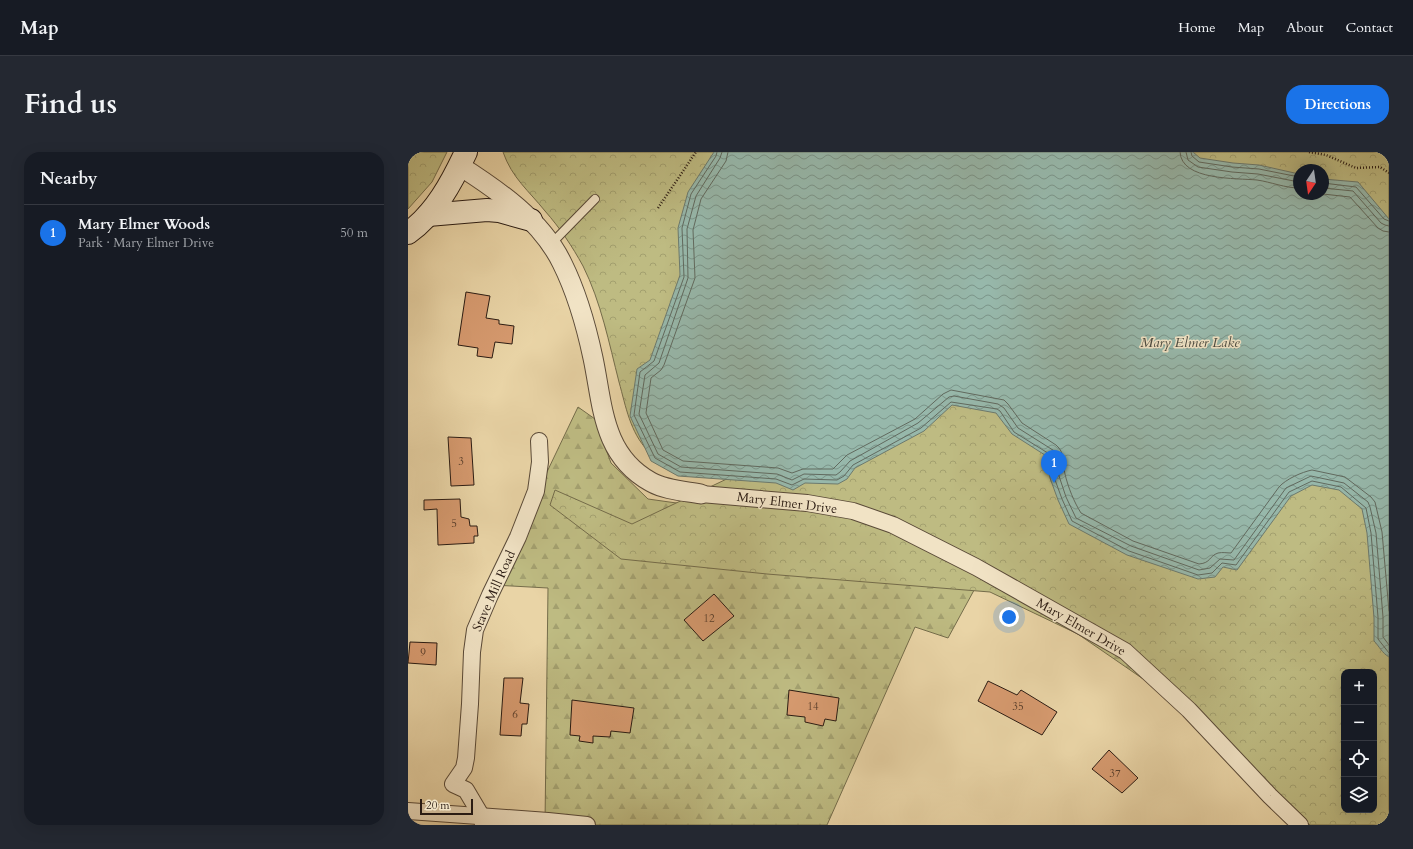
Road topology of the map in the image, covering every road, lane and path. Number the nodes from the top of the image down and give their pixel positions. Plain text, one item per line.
1 (696, 152) edge
2 (1309, 152) edge
3 (463, 159) edge
4 (1389, 173) edge
5 (595, 199) dead end
6 (658, 208) dead end
7 (428, 216) junction
8 (531, 220) junction
9 (408, 233) edge
10 (551, 244) junction
11 (539, 441) dead end
12 (701, 494) joint
13 (408, 811) edge
14 (482, 821) edge
15 (587, 825) edge
16 (1300, 825) edge

1 - 6 path
2 - 4 path
3 - 7 main road
3 - 8 street, Mary Elmer Drive
5 - 10 lane
7 - 8 main road
7 - 9 main road
8 - 10 street, Mary Elmer Drive
10 - 12 street, Mary Elmer Drive
11 - 14 street, Stave Mill Road
12 - 16 street, Mary Elmer Drive
13 - 14 street
14 - 15 street

